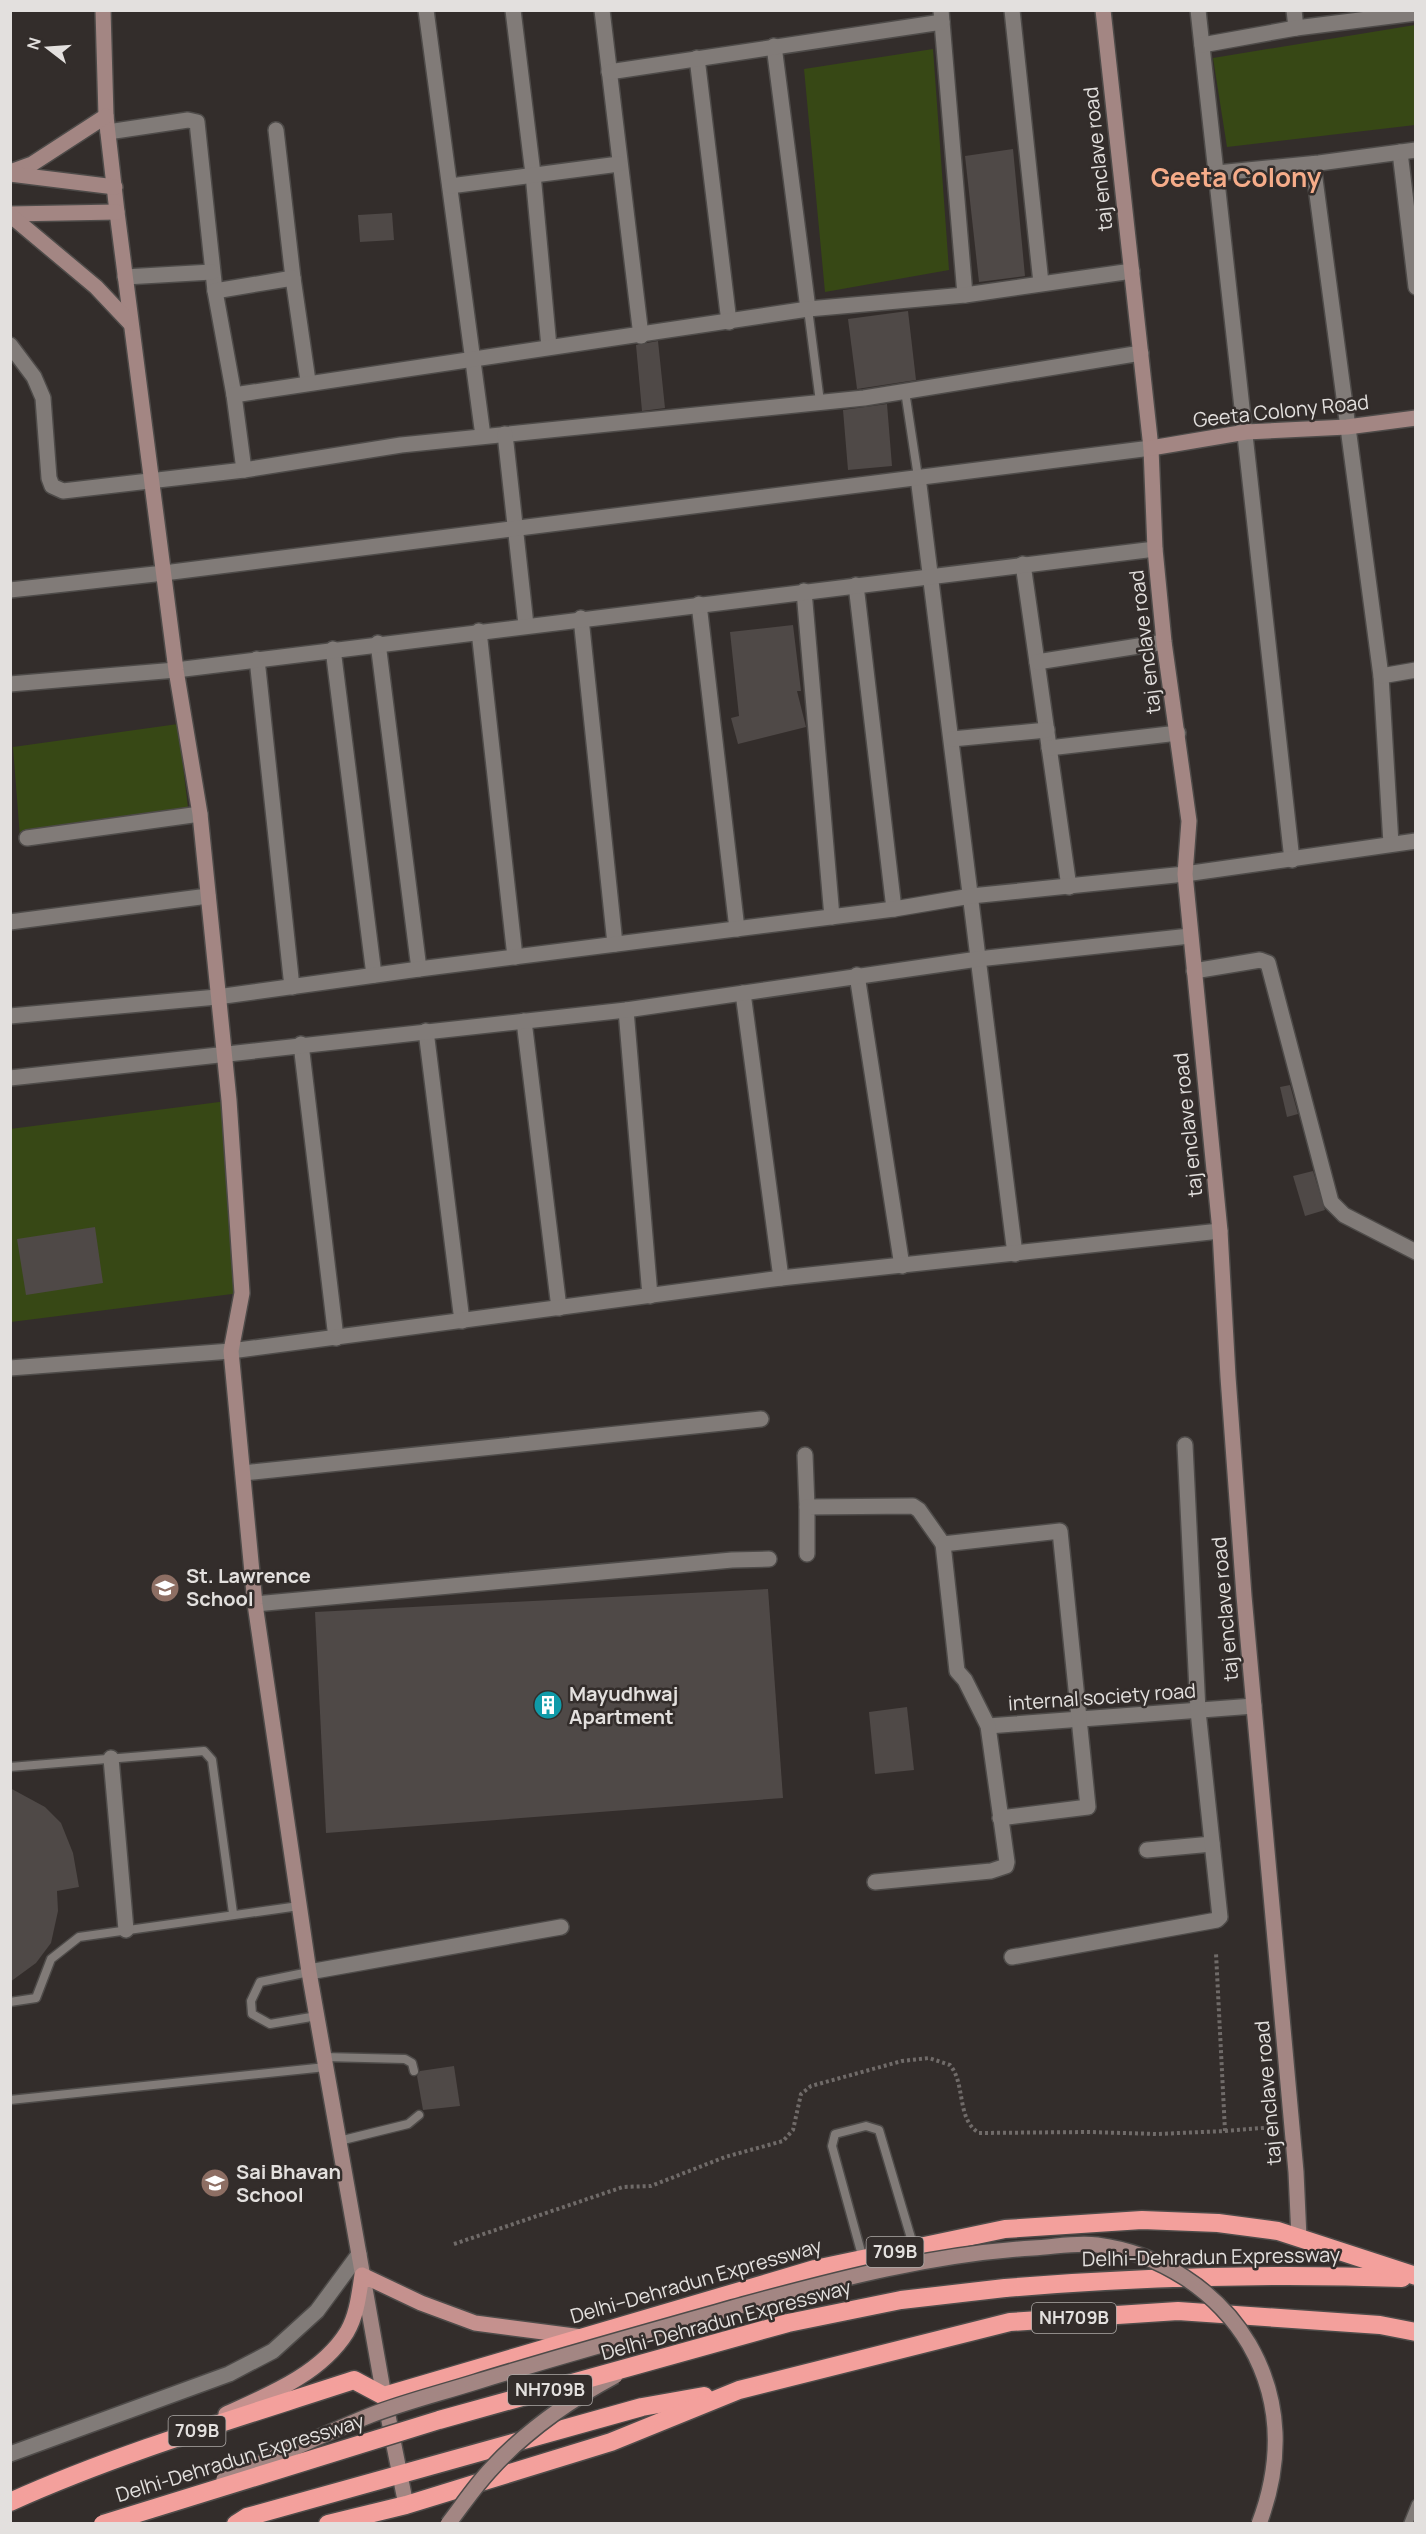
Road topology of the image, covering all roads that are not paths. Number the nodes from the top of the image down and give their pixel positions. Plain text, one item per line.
1 (103, 10) edge
2 (426, 10) edge
3 (513, 10) edge
4 (602, 10) edge
5 (1012, 10) edge
6 (1103, 10) edge
7 (1198, 10) edge
8 (1294, 10) edge
9 (1416, 13) edge
10 (941, 16) edge
11 (1296, 28) junction
12 (1202, 45) junction
13 (774, 46) junction
14 (697, 58) junction
15 (609, 72) junction
16 (106, 116) junction
17 (276, 130) dead end
18 (108, 132) junction
19 (1408, 151) edge
20 (619, 164) junction
21 (1313, 164) junction
22 (10, 173) edge
23 (1217, 173) junction
24 (533, 174) junction
25 (450, 186) junction
26 (115, 187) junction
27 (117, 212) junction
28 (10, 214) edge
29 (1132, 271) junction
30 (212, 272) junction
31 (125, 278) junction
32 (293, 279) junction
33 (1041, 283) junction
34 (1416, 287) edge
35 (215, 291) junction
36 (965, 295) junction
37 (808, 309) junction
38 (729, 322) junction
39 (130, 323) junction
40 (641, 336) junction
41 (10, 345) edge
42 (549, 347) junction
43 (1141, 353) junction
44 (473, 358) junction
45 (308, 381) junction
46 (905, 391) junction
47 (234, 395) junction
48 (820, 402) junction
49 (1416, 418) edge
50 (1347, 427) junction
51 (1246, 432) junction
52 (505, 434) junction
53 (483, 436) junction
54 (1151, 447) junction
55 (244, 470) junction
56 (918, 477) junction
57 (154, 482) junction
58 (515, 528) junction
59 (1155, 549) junction
60 (1023, 564) junction
61 (164, 573) junction
62 (932, 576) junction
63 (856, 585) junction
64 (10, 590) edge
65 (804, 591) junction
66 (699, 604) junction
67 (581, 618) junction
68 (526, 625) junction
69 (479, 631) junction
70 (1164, 642) junction
71 (378, 644) junction
72 (333, 649) junction
73 (257, 659) junction
74 (1037, 662) junction
75 (176, 670) junction
76 (1416, 670) edge
77 (1381, 675) junction
78 (10, 684) edge
79 (1047, 730) junction
80 (1178, 733) junction
81 (952, 739) junction
82 (1049, 748) junction
83 (200, 814) junction
84 (27, 838) dead end
85 (1416, 841) edge
86 (1391, 844) junction
87 (1292, 860) junction
88 (1185, 874) junction
89 (1069, 887) junction
90 (207, 896) junction
91 (971, 896) junction
92 (894, 909) junction
93 (832, 917) junction
94 (10, 922) edge
95 (737, 929) junction
96 (1190, 936) junction
97 (615, 944) junction
98 (515, 957) junction
99 (978, 959) junction
100 (419, 969) junction
101 (1194, 971) junction
102 (374, 975) junction
103 (857, 975) junction
104 (291, 987) junction
105 (743, 993) junction
106 (217, 997) junction
107 (626, 1010) junction
108 (10, 1016) edge
109 (524, 1021) junction
110 (426, 1031) junction
111 (301, 1044) junction
112 (224, 1053) junction
113 (10, 1078) edge
114 (1220, 1232) junction
115 (1416, 1252) edge
116 (1015, 1254) junction
117 (902, 1266) junction
118 (781, 1278) junction
119 (650, 1296) junction
120 (559, 1308) junction
121 (462, 1322) junction
122 (336, 1338) junction
123 (231, 1351) junction
124 (10, 1368) edge
125 (761, 1419) dead end
126 (1185, 1445) dead end
127 (805, 1455) dead end
128 (243, 1473) junction
129 (807, 1507) junction
130 (944, 1544) junction
131 (807, 1554) dead end
132 (769, 1559) dead end
133 (255, 1604) junction
134 (1254, 1706) junction
135 (1198, 1711) junction
136 (1079, 1720) junction
137 (988, 1726) junction
138 (111, 1758) junction
139 (10, 1767) edge
140 (1000, 1818) junction
141 (1212, 1844) junction
142 (1146, 1850) dead end
143 (875, 1882) dead end
144 (299, 1906) junction
145 (233, 1913) junction
146 (561, 1927) dead end
147 (126, 1930) junction
148 (1011, 1957) dead end
149 (309, 1972) junction
150 (10, 2002) edge
151 (317, 2016) junction
152 (325, 2062) junction
153 (414, 2071) dead end
154 (10, 2100) edge
155 (418, 2115) dead end
156 (339, 2141) junction
157 (1299, 2238) junction
158 (914, 2248) junction
159 (359, 2254) junction
160 (863, 2259) junction
161 (362, 2275) junction
162 (1416, 2278) edge
163 (1416, 2332) edge
164 (585, 2337) junction
165 (627, 2370) junction
166 (739, 2390) junction
167 (384, 2396) junction
168 (177, 2438) junction
169 (10, 2454) edge
170 (400, 2474) junction
171 (56, 2481) junction
172 (10, 2491) edge
173 (174, 2501) junction
174 (10, 2502) edge
175 (1416, 2504) edge
176 (406, 2505) junction
177 (103, 2523) edge
178 (236, 2523) edge
179 (328, 2523) edge
180 (448, 2523) edge
181 (1259, 2523) edge
182 (1408, 2523) edge

1 - 16 street
2 - 25 street
3 - 24 street
4 - 15 street
5 - 33 street
6 - 29 street, taj enclave road
7 - 12 street
8 - 11 street
9 - 11 street
10 - 13 street
10 - 36 street
11 - 12 street
12 - 23 street
13 - 14 street
13 - 37 street
14 - 15 street
14 - 38 street
15 - 20 street
16 - 18 street
16 - 22 street
17 - 32 street
18 - 26 street
18 - 30 street
19 - 21 street
19 - 34 street
20 - 24 street
20 - 40 street
21 - 23 street
21 - 50 street
22 - 26 street
23 - 51 street
24 - 25 street
24 - 42 street
25 - 44 street
26 - 27 street
27 - 28 street
27 - 31 street
28 - 39 street
29 - 33 street
29 - 43 street, taj enclave road
30 - 31 street
30 - 35 street
31 - 39 street
32 - 35 street
32 - 45 street
33 - 36 street
35 - 47 street
36 - 37 street
37 - 38 street
37 - 48 lane
38 - 40 street
39 - 57 street
40 - 42 street
41 - 57 street
42 - 44 street
43 - 46 street
43 - 54 street, taj enclave road
44 - 45 street
44 - 53 street
45 - 47 street
46 - 48 street
46 - 56 lane
47 - 55 street
48 - 52 street
49 - 50 street, Geeta Colony Road
50 - 51 street, Geeta Colony Road
50 - 77 street
51 - 54 street, Geeta Colony Road
51 - 87 street
52 - 53 street
52 - 58 street
53 - 55 street
54 - 56 street
54 - 59 street, taj enclave road
55 - 57 street
56 - 58 street
56 - 62 street
57 - 61 street
58 - 61 street
58 - 68 street
59 - 60 street
59 - 70 street, taj enclave road
60 - 62 street
60 - 74 street
61 - 64 street
61 - 75 street
62 - 63 street
62 - 81 street
63 - 65 street
63 - 92 street
65 - 66 street
65 - 93 street
66 - 67 street
66 - 95 street
67 - 68 street
67 - 97 street
68 - 69 street
69 - 71 street
69 - 98 street
70 - 74 street
70 - 80 street, taj enclave road
71 - 72 street
71 - 100 street
72 - 73 street
72 - 102 street
73 - 75 street
73 - 104 street
74 - 79 street
75 - 78 street
75 - 83 street
76 - 77 street
77 - 86 street
79 - 81 street
79 - 82 street
80 - 82 street
80 - 88 street, taj enclave road
81 - 91 street
82 - 89 street
83 - 84 street
83 - 90 street
85 - 86 street
86 - 87 street
87 - 88 street
88 - 89 street
88 - 96 street, taj enclave road
89 - 91 street
90 - 94 street
90 - 106 street
91 - 92 street
91 - 99 street
92 - 93 street
93 - 95 street
95 - 97 street
96 - 99 street
96 - 101 street, taj enclave road
97 - 98 street
98 - 100 street
99 - 103 street
99 - 116 street
100 - 102 street
101 - 114 street, taj enclave road
101 - 115 street
102 - 104 street
103 - 105 street
103 - 117 street
104 - 106 street
105 - 107 street
105 - 118 street
106 - 108 street
106 - 112 street
107 - 109 street
107 - 119 street
109 - 110 street
109 - 120 street
110 - 111 street
110 - 121 street
111 - 112 street
111 - 122 street
112 - 113 street
112 - 123 street
114 - 116 street
114 - 134 street, taj enclave road
116 - 117 street
117 - 118 street
118 - 119 street
119 - 120 street
120 - 121 street
121 - 122 street
122 - 123 street
123 - 124 street
123 - 128 street
125 - 128 street
126 - 135 street
127 - 129 street
128 - 133 street
129 - 130 street
129 - 131 street
130 - 136 street
130 - 137 street, internal society road
132 - 133 street
133 - 144 street
134 - 135 street, internal society road
134 - 157 street, taj enclave road
135 - 136 street, internal society road
135 - 141 street
136 - 137 street, internal society road
136 - 140 street
137 - 140 street, internal society road
138 - 139 lane
138 - 145 lane
138 - 147 street
140 - 143 street, internal society road
141 - 142 street
141 - 148 street
144 - 145 lane
144 - 149 street
145 - 147 lane
146 - 149 street
147 - 150 lane
149 - 151 street
149 - 151 lane
151 - 152 street
152 - 153 lane
152 - 154 lane
152 - 156 street
155 - 156 lane
156 - 159 street
157 - 158 highway, Delhi–Dehradun Expressway / 709B
157 - 162 highway, Delhi–Dehradun Expressway / 709B
158 - 160 highway, Delhi–Dehradun Expressway / 709B
158 - 160 lane
159 - 161 street
159 - 169 street
160 - 164 highway, Delhi–Dehradun Expressway / 709B
161 - 164 main road
161 - 167 street
161 - 168 main road
162 - 165 highway, Delhi-Dehradun Expressway / NH709B, bridge
163 - 166 highway, NH709B
164 - 167 highway, Delhi–Dehradun Expressway / 709B
165 - 173 highway, Delhi-Dehradun Expressway / NH709B, bridge
165 - 180 street, bridge
166 - 170 highway
166 - 176 highway, NH709B
167 - 168 highway, 709B
167 - 170 street
168 - 171 highway, 709B
170 - 176 street
170 - 178 highway
171 - 172 street
171 - 174 highway, 709B
173 - 177 highway, Delhi-Dehradun Expressway / NH709B, bridge
173 - 181 street, bridge
175 - 182 lane
176 - 179 highway, NH709B

